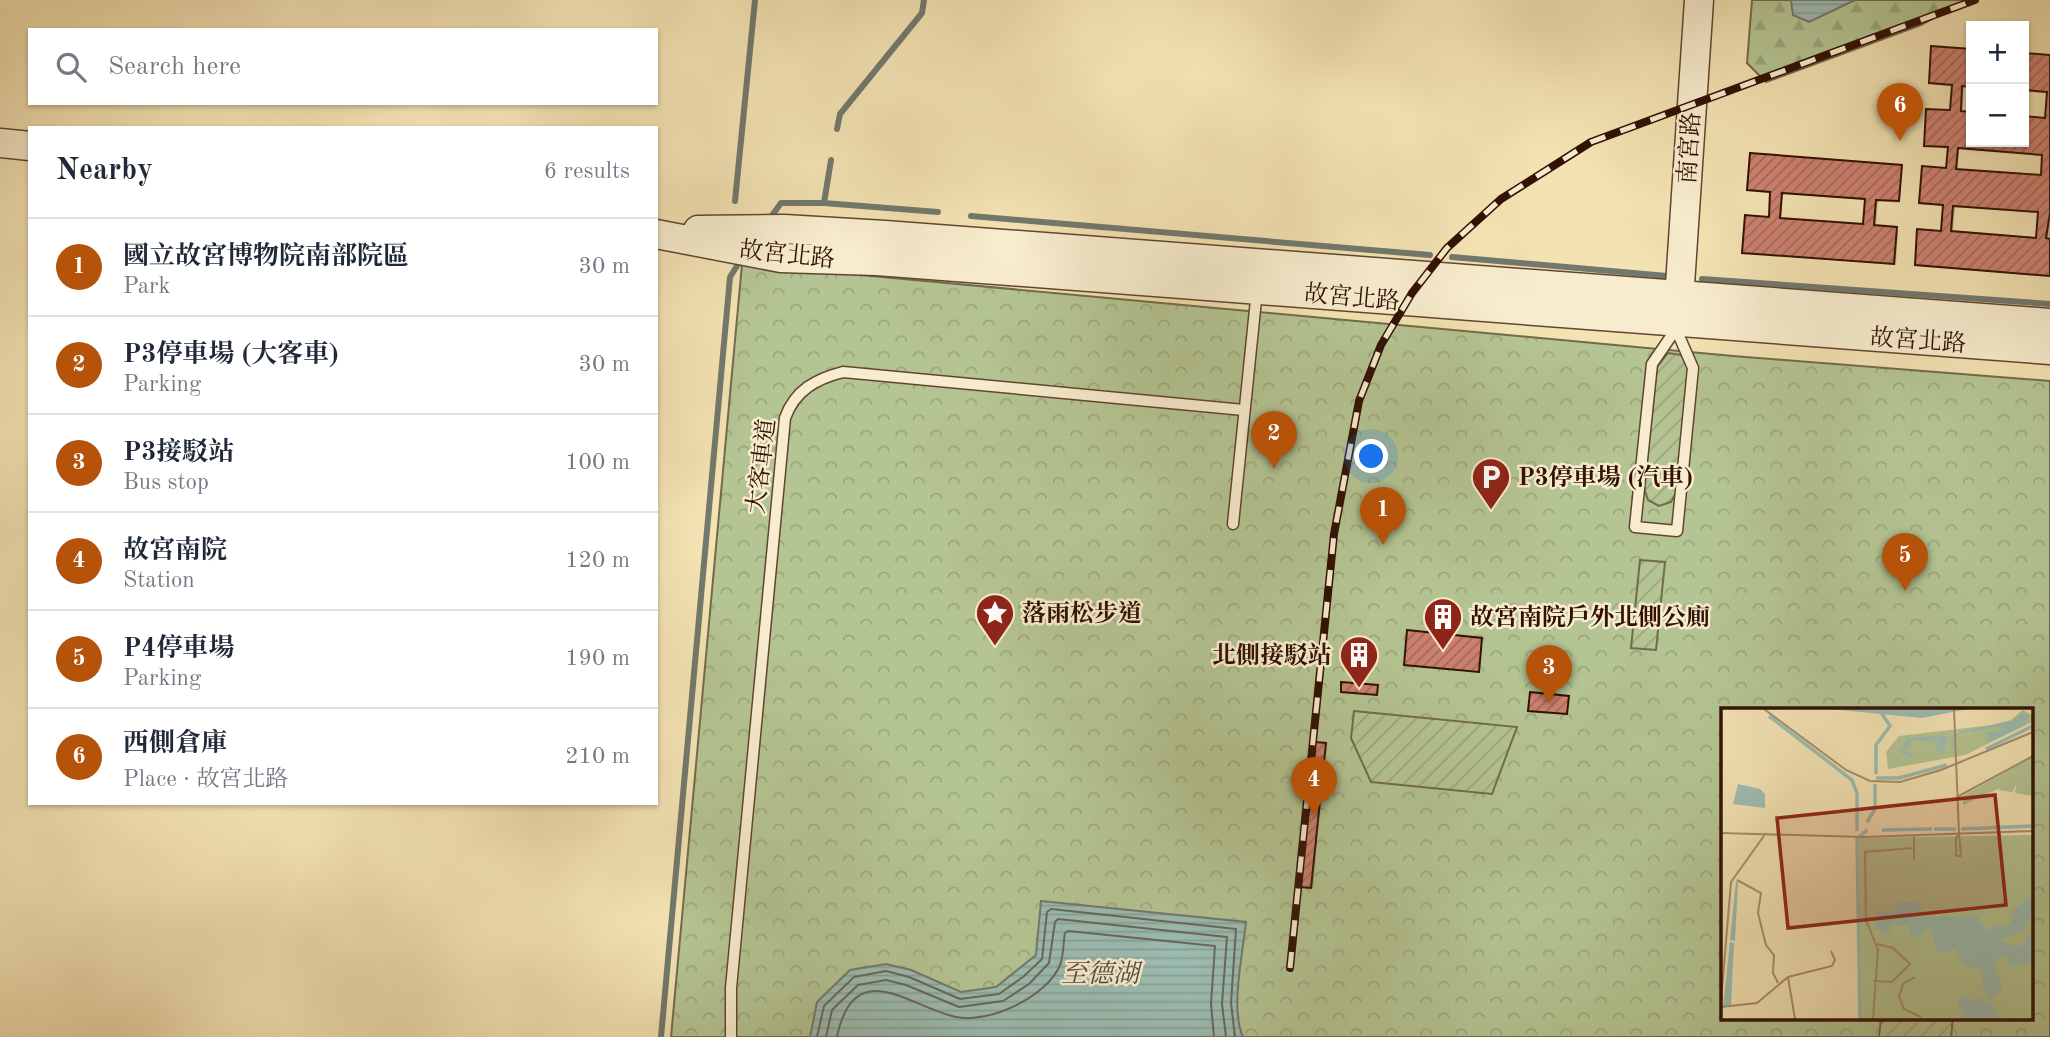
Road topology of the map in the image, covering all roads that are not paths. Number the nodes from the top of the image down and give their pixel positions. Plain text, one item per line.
1 (1699, 0) edge
2 (0, 143) edge
3 (28, 146) edge
4 (658, 232) edge
5 (658, 232) edge
6 (1256, 289) junction
7 (1677, 316) junction
8 (2050, 324) edge
9 (2050, 350) edge
10 (1244, 410) junction
11 (1233, 524) dead end
12 (731, 1037) edge

1 - 7 street, 南宮路
2 - 3 street
4 - 7 street, 故宮北路
5 - 6 street, 故宮北路
6 - 7 street, 故宮北路
6 - 10 lane
7 - 7 lane
7 - 8 street, 故宮北路
7 - 9 street, 故宮北路
10 - 11 lane
10 - 12 lane, 大客車道

